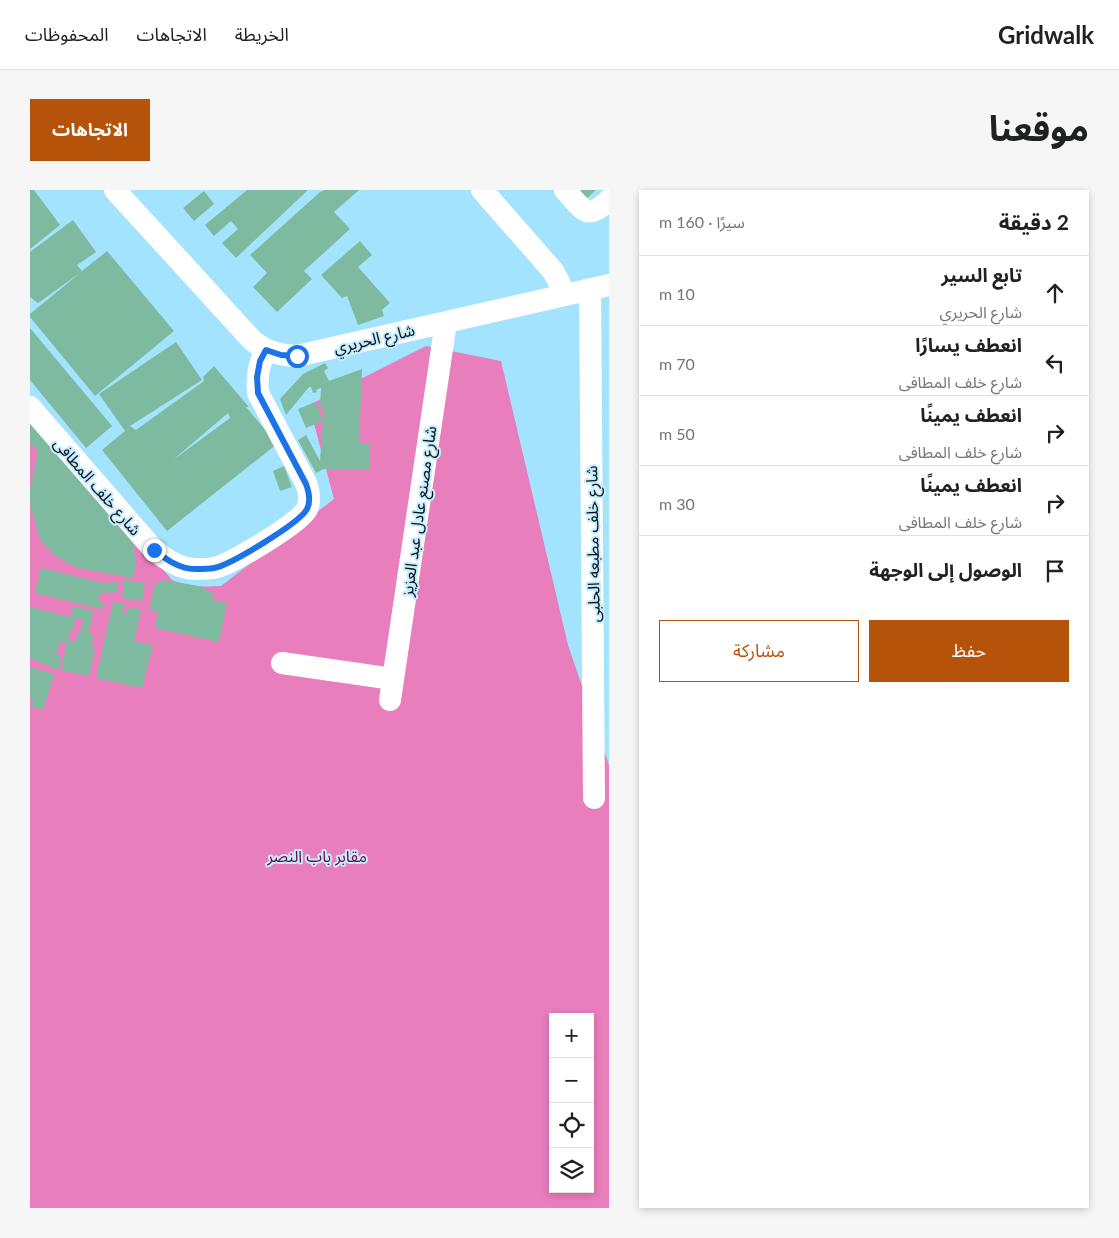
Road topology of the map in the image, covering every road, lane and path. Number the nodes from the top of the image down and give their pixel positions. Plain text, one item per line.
1 (115, 190) edge
2 (482, 190) edge
3 (566, 190) edge
4 (609, 200) edge
5 (599, 287) edge
6 (564, 295) junction
7 (446, 322) junction
8 (266, 350) junction
9 (30, 406) edge
10 (282, 663) dead end
11 (594, 798) dead end

1 - 8 street, شارع الحريري
2 - 6 street
3 - 4 street
5 - 6 street, شارع الحريري
5 - 11 street, شارع خلف مطبعه الحلبى
6 - 7 street, شارع الحريري
7 - 8 street, شارع الحريري
7 - 10 street, شارع مصنع عادل عبد العزيز
8 - 9 street, شارع خلف المطافى

